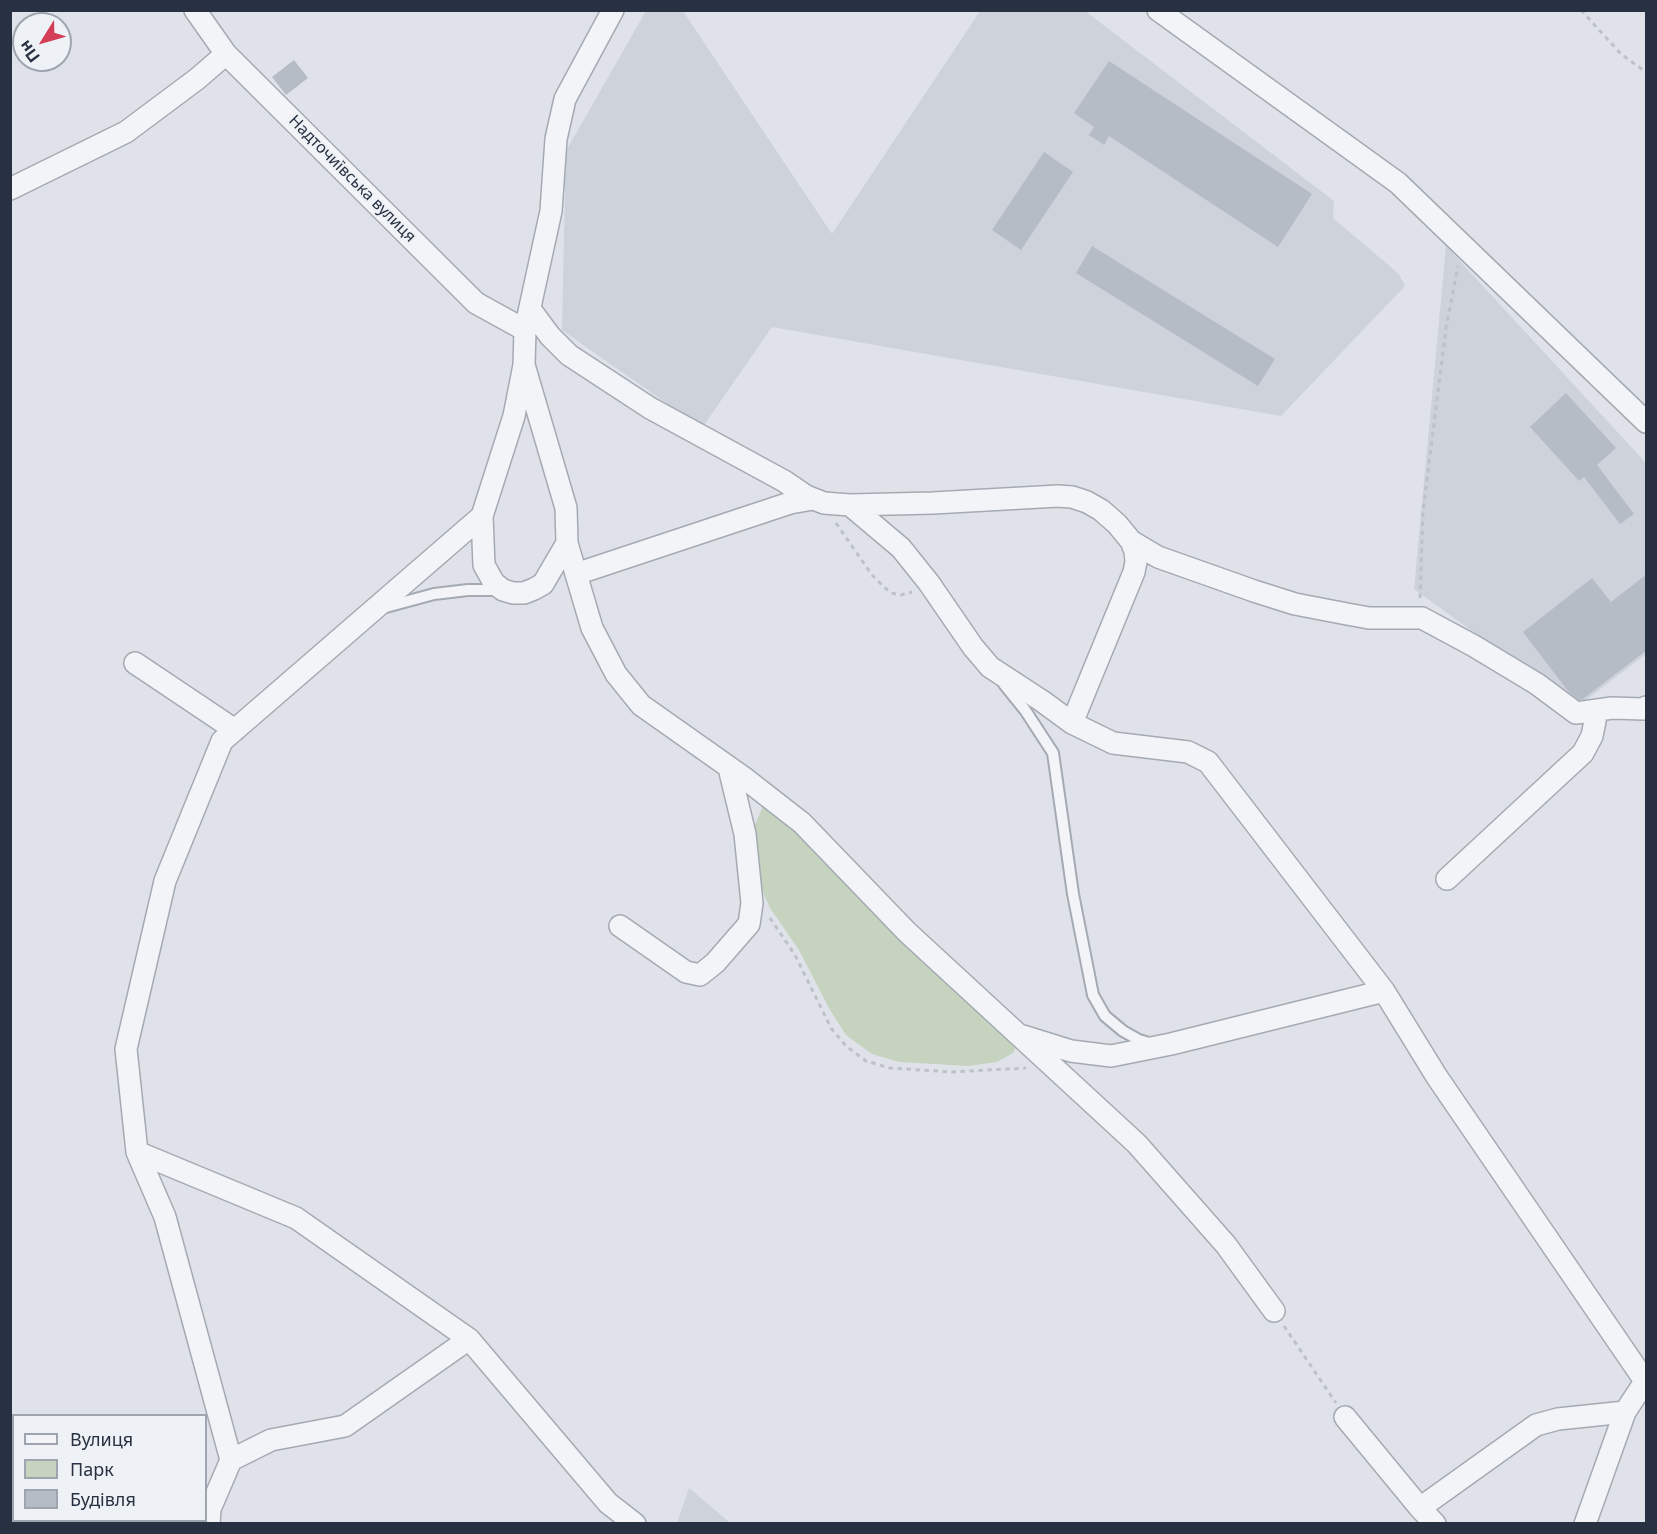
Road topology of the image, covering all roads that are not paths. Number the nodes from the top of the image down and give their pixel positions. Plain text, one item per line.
1 (195, 10) edge
2 (613, 10) edge
3 (1158, 10) edge
4 (226, 54) junction
5 (10, 189) edge
6 (530, 309) junction
7 (525, 330) junction
8 (524, 364) junction
9 (1647, 422) edge
10 (813, 498) junction
11 (850, 505) junction
12 (482, 516) junction
13 (1131, 541) junction
14 (567, 543) junction
15 (576, 574) junction
16 (503, 590) junction
17 (371, 612) junction
18 (135, 663) dead end
19 (990, 668) junction
20 (1647, 707) edge
21 (1597, 711) junction
22 (1072, 723) junction
23 (235, 730) junction
24 (729, 768) junction
25 (1447, 879) dead end
26 (620, 926) dead end
27 (1384, 991) junction
28 (1017, 1034) junction
29 (1159, 1046) junction
30 (137, 1152) junction
31 (1274, 1311) road end
32 (469, 1339) junction
33 (1646, 1380) edge
34 (1624, 1412) junction
35 (1345, 1417) road end
36 (231, 1460) junction
37 (1428, 1516) edge
38 (209, 1524) edge
39 (635, 1524) edge
40 (1585, 1524) edge

1 - 4 street, Надточиївська вулиця
2 - 6 street
3 - 9 street
4 - 5 street
4 - 7 street, Надточиївська вулиця
6 - 7 street
6 - 10 street
7 - 8 street
8 - 12 street
8 - 14 street
10 - 11 street
10 - 15 street
11 - 13 street
11 - 19 street
12 - 16 street
12 - 17 street
13 - 21 street
13 - 22 street
14 - 15 street
14 - 16 street
15 - 24 street
16 - 17 lane
17 - 23 street
18 - 23 street
19 - 22 street
19 - 29 lane
20 - 21 street
21 - 25 street
22 - 27 street
23 - 30 street
24 - 26 street
24 - 28 street
27 - 29 street
27 - 33 street
28 - 29 street
28 - 31 street
30 - 32 street
30 - 36 street
32 - 36 street
32 - 39 street
33 - 34 street
34 - 37 street
34 - 40 street
35 - 37 street
36 - 38 street

